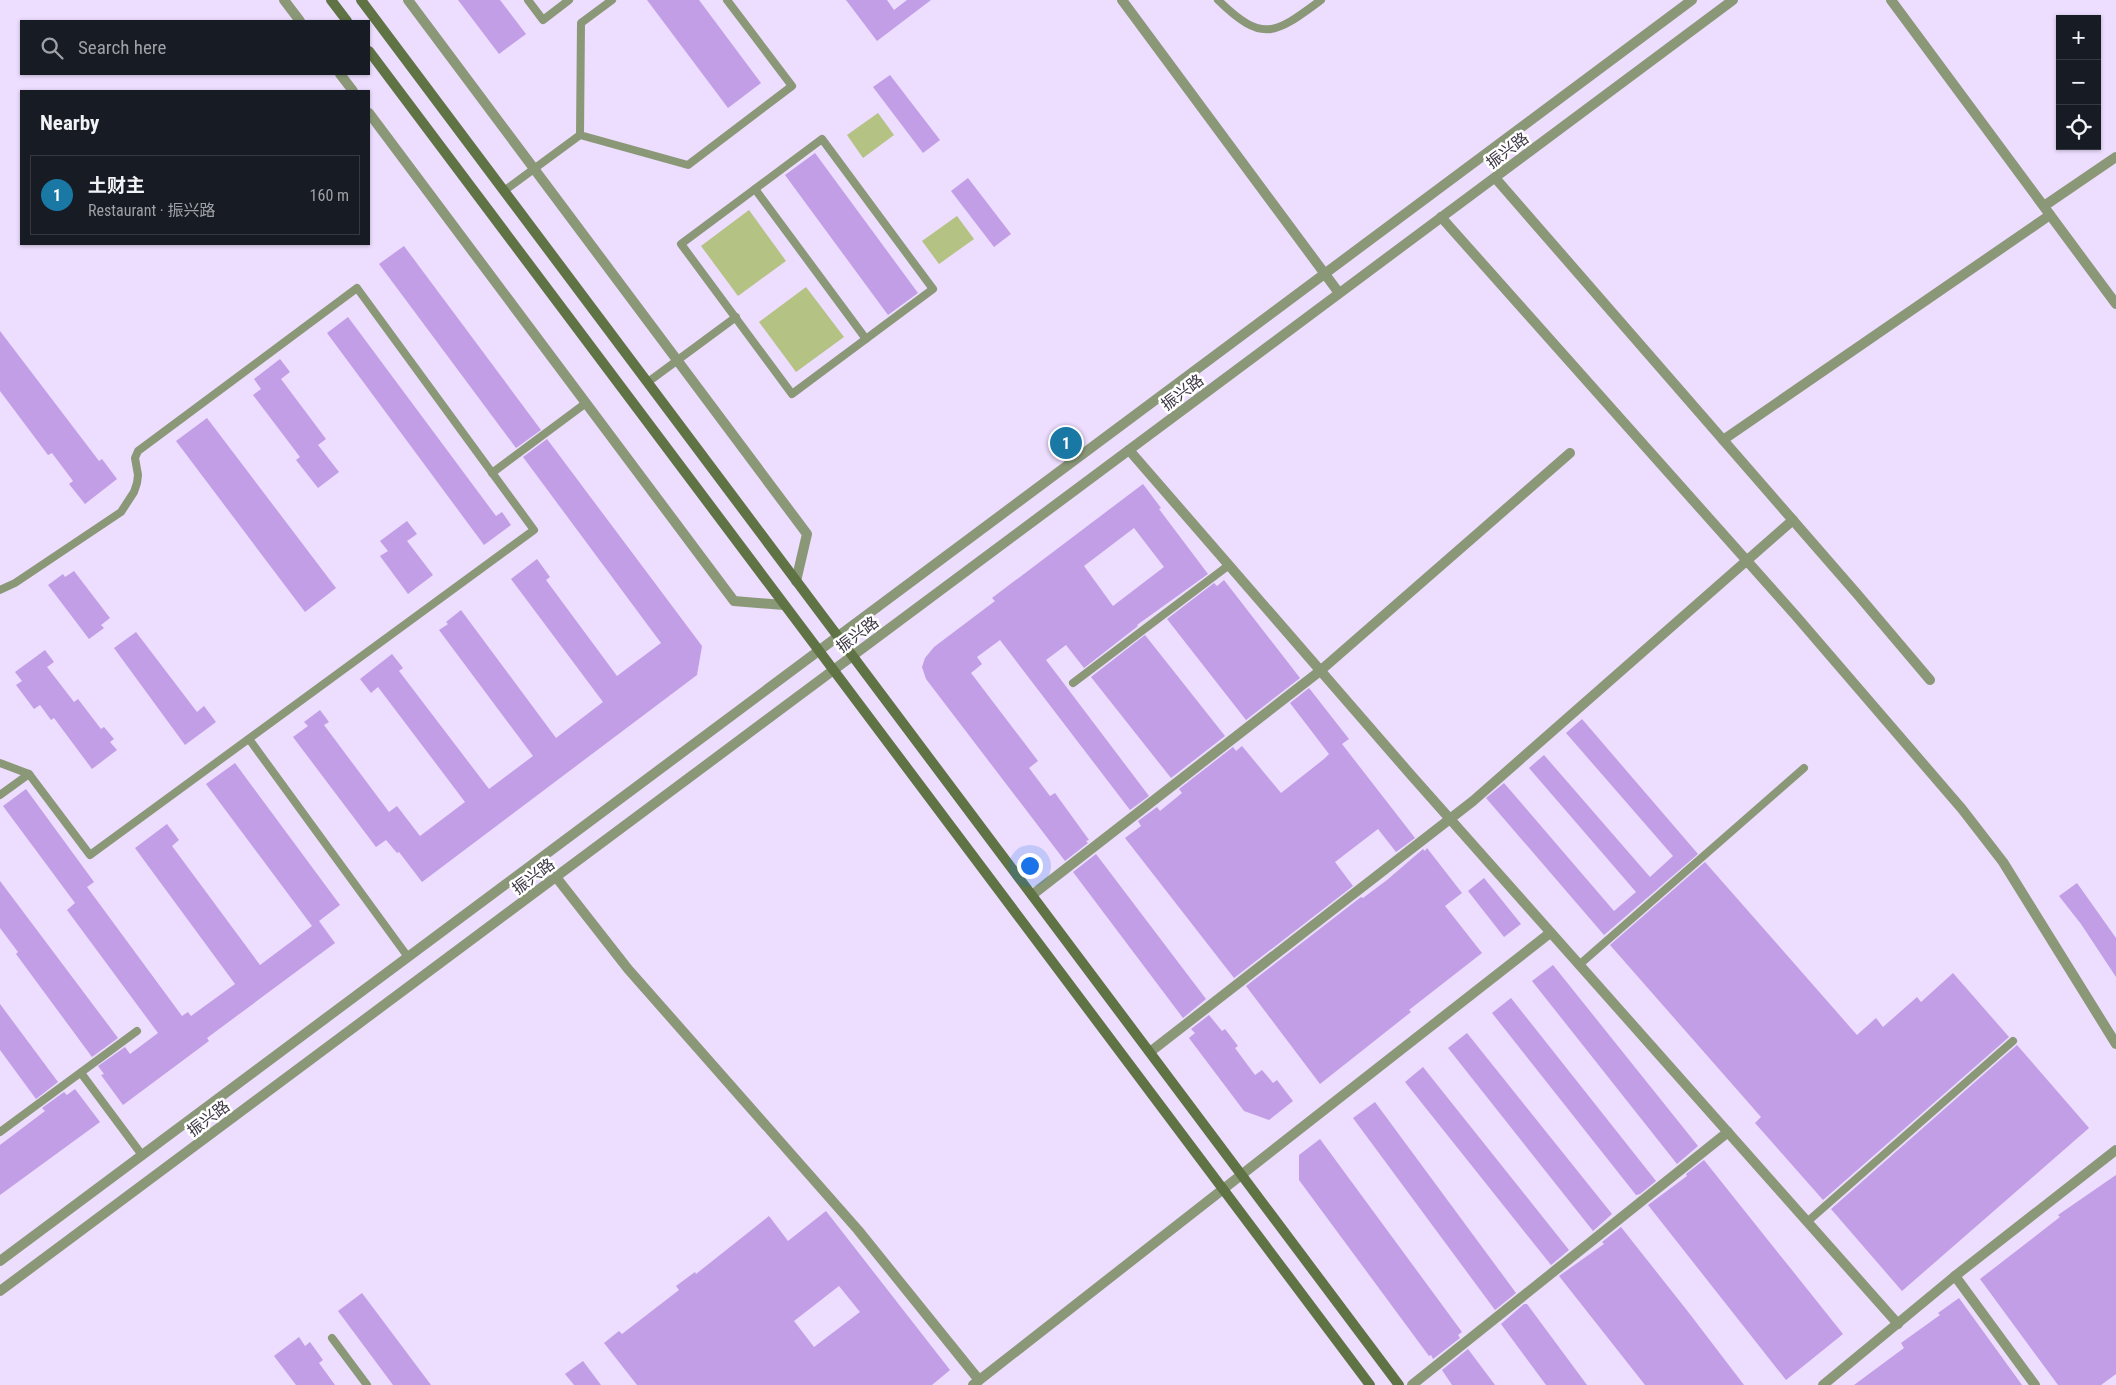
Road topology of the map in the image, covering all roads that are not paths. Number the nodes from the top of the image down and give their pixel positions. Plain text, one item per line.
1 (284, 0) edge
2 (331, 0) edge
3 (361, 0) edge
4 (408, 0) edge
5 (528, 0) edge
6 (569, 0) edge
7 (612, 0) edge
8 (728, 0) edge
9 (1122, 0) edge
10 (1218, 0) edge
11 (1321, 0) edge
12 (1692, 0) edge
13 (1733, 0) edge
14 (1891, 0) edge
15 (299, 20) edge
16 (346, 20) edge
17 (370, 51) edge
18 (341, 75) edge
19 (352, 90) edge
20 (370, 114) edge
21 (580, 135) junction
22 (2116, 157) edge
23 (534, 169) junction
24 (1497, 180) dead end
25 (755, 189) junction
26 (504, 191) junction
27 (2047, 210) junction
28 (1442, 217) junction
29 (1324, 274) junction
30 (1339, 293) junction
31 (2116, 304) edge
32 (736, 317) junction
33 (866, 339) junction
34 (677, 360) junction
35 (648, 382) junction
36 (586, 403) junction
37 (1723, 440) junction
38 (1129, 450) junction
39 (1570, 454) dead end
40 (492, 473) junction
41 (1793, 520) junction
42 (1746, 561) junction
43 (1229, 566) junction
44 (796, 581) junction
45 (0, 590) edge
46 (784, 604) junction
47 (838, 637) junction
48 (819, 651) junction
49 (852, 656) junction
50 (834, 670) junction
51 (1320, 671) junction
52 (1930, 680) dead end
53 (1073, 683) dead end
54 (249, 739) junction
55 (0, 763) edge
56 (1804, 768) dead end
57 (29, 774) junction
58 (0, 795) edge
59 (1450, 819) junction
60 (556, 877) junction
61 (1032, 894) junction
62 (1550, 932) junction
63 (408, 957) junction
64 (1579, 965) junction
65 (137, 1031) dead end
66 (2013, 1041) dead end
67 (2116, 1044) edge
68 (1150, 1052) junction
69 (81, 1073) junction
70 (0, 1132) edge
71 (1728, 1132) junction
72 (2116, 1150) edge
73 (142, 1155) junction
74 (1241, 1174) junction
75 (1223, 1189) junction
76 (1807, 1222) junction
77 (0, 1261) edge
78 (1955, 1276) junction
79 (0, 1291) edge
80 (1898, 1324) junction
81 (332, 1338) dead end
82 (976, 1382) edge
83 (367, 1385) edge
84 (1370, 1385) edge
85 (1399, 1385) edge
86 (1412, 1385) edge
87 (1823, 1385) edge
88 (2035, 1385) edge

1 - 15 street
2 - 16 main road
3 - 26 main road
4 - 23 street
5 - 6 lane
7 - 21 lane
8 - 21 lane
9 - 29 street
10 - 11 lane
12 - 29 street, 振兴路
13 - 28 street, 振兴路
14 - 27 street
17 - 46 main road
18 - 19 street
20 - 36 street
21 - 23 lane
22 - 27 street
23 - 26 lane
23 - 34 street
24 - 37 street
25 - 32 lane
25 - 33 lane
25 - 33 lane
26 - 35 main road
27 - 31 street
27 - 37 street
28 - 30 street, 振兴路
28 - 42 street
29 - 30 street
29 - 47 street, 振兴路
30 - 38 street, 振兴路
32 - 33 lane
32 - 34 lane
34 - 35 lane
34 - 44 street
35 - 44 main road
36 - 40 lane
36 - 46 street
37 - 41 street
38 - 43 street
38 - 49 street, 振兴路
39 - 51 street
40 - 45 lane
40 - 54 lane
41 - 42 street
41 - 52 street
42 - 59 street
42 - 67 street
43 - 51 street
43 - 53 lane
44 - 47 main road
46 - 48 main road
47 - 48 street, 振兴路
47 - 49 main road
48 - 50 main road
48 - 63 street, 振兴路
49 - 50 street, 振兴路
49 - 61 main road
50 - 60 street, 振兴路
50 - 75 main road
51 - 59 street
51 - 61 street
54 - 57 lane
54 - 63 lane
55 - 57 lane
56 - 64 lane
57 - 58 lane
59 - 62 street
59 - 68 street
60 - 79 street, 振兴路
60 - 82 street
61 - 68 main road
62 - 64 street
62 - 74 street
63 - 73 street, 振兴路
64 - 71 street
65 - 69 lane
66 - 76 lane
68 - 74 main road
69 - 70 lane
69 - 73 lane
71 - 76 street
71 - 86 street
72 - 78 street
73 - 77 street, 振兴路
74 - 75 street
74 - 85 main road
75 - 82 street
75 - 84 main road
76 - 80 street
78 - 80 street
78 - 88 street
80 - 87 street
81 - 83 lane

